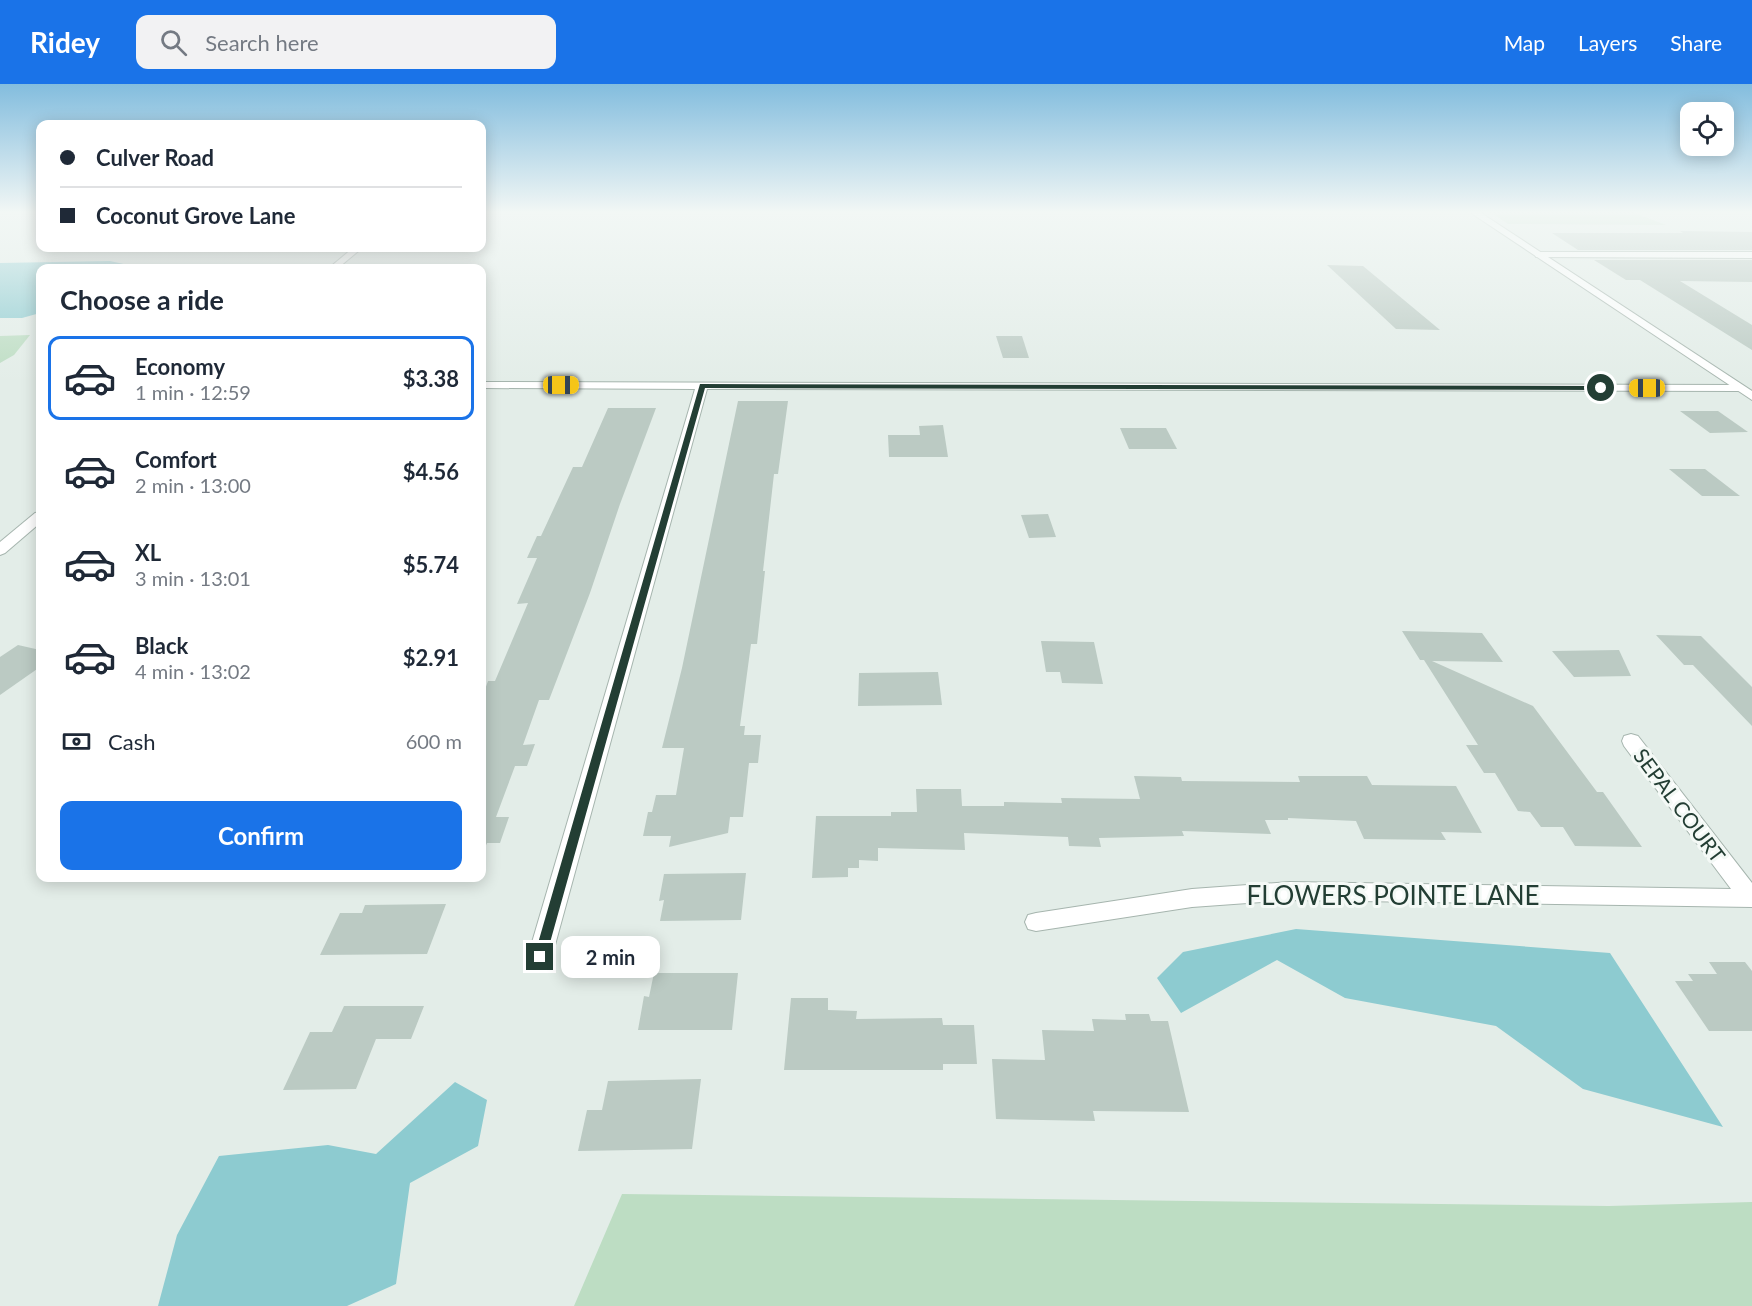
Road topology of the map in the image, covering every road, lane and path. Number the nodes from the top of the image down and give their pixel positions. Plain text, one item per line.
1 (1559, 268) edge
2 (486, 385) edge
3 (702, 386) junction
4 (1740, 388) junction
5 (1752, 396) edge
6 (36, 519) edge
7 (0, 550) edge
8 (1631, 741) dead end
9 (1751, 898) edge
10 (1035, 922) dead end
11 (540, 957) dead end

1 - 4 street
2 - 3 street
3 - 4 street
3 - 11 street
4 - 5 street
6 - 7 street
8 - 9 street, SEPAL COURT
9 - 10 street, FLOWERS POINTE LANE

